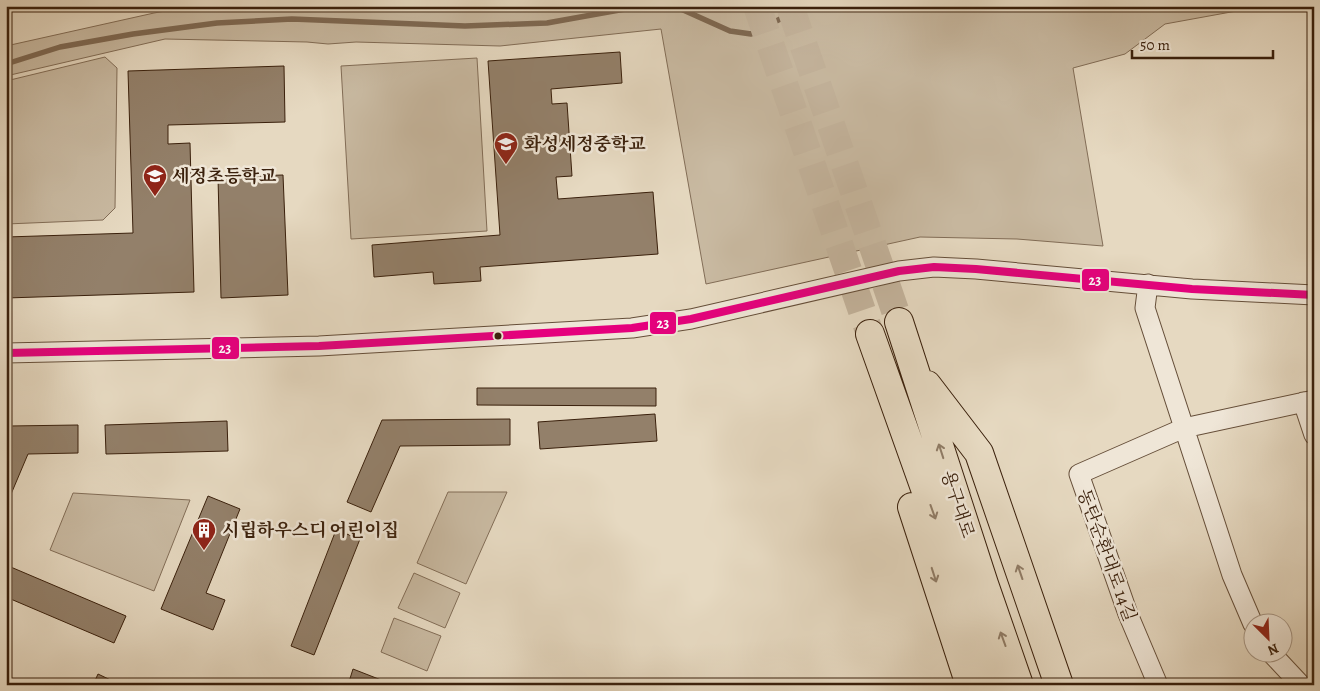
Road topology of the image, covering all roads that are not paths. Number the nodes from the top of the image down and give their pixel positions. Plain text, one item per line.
1 (1148, 284) junction
2 (1314, 295) edge
3 (899, 322) tunnel mouth
4 (870, 334) tunnel mouth
5 (6, 353) edge
6 (916, 370) junction
7 (884, 376) junction
8 (1309, 401) edge
9 (1184, 428) junction
10 (1314, 435) edge
11 (1249, 614) edge
12 (1281, 664) edge
13 (970, 685) edge
14 (995, 685) edge
15 (1019, 685) edge
16 (1059, 685) edge
17 (1158, 685) edge
18 (1301, 685) edge

1 - 2 street
1 - 5 street
1 - 9 street
3 - 6 highway, 용구대로
4 - 7 highway, 용구대로
15 -> 6 highway, 용구대로
16 -> 6 highway
7 -> 13 highway
7 -> 14 highway, 용구대로
8 - 9 street, 동탄순환대로 14길
8 - 10 street, 동탄순환대로 14길
9 - 11 street
9 - 17 street, 동탄순환대로 14길
12 - 18 street

